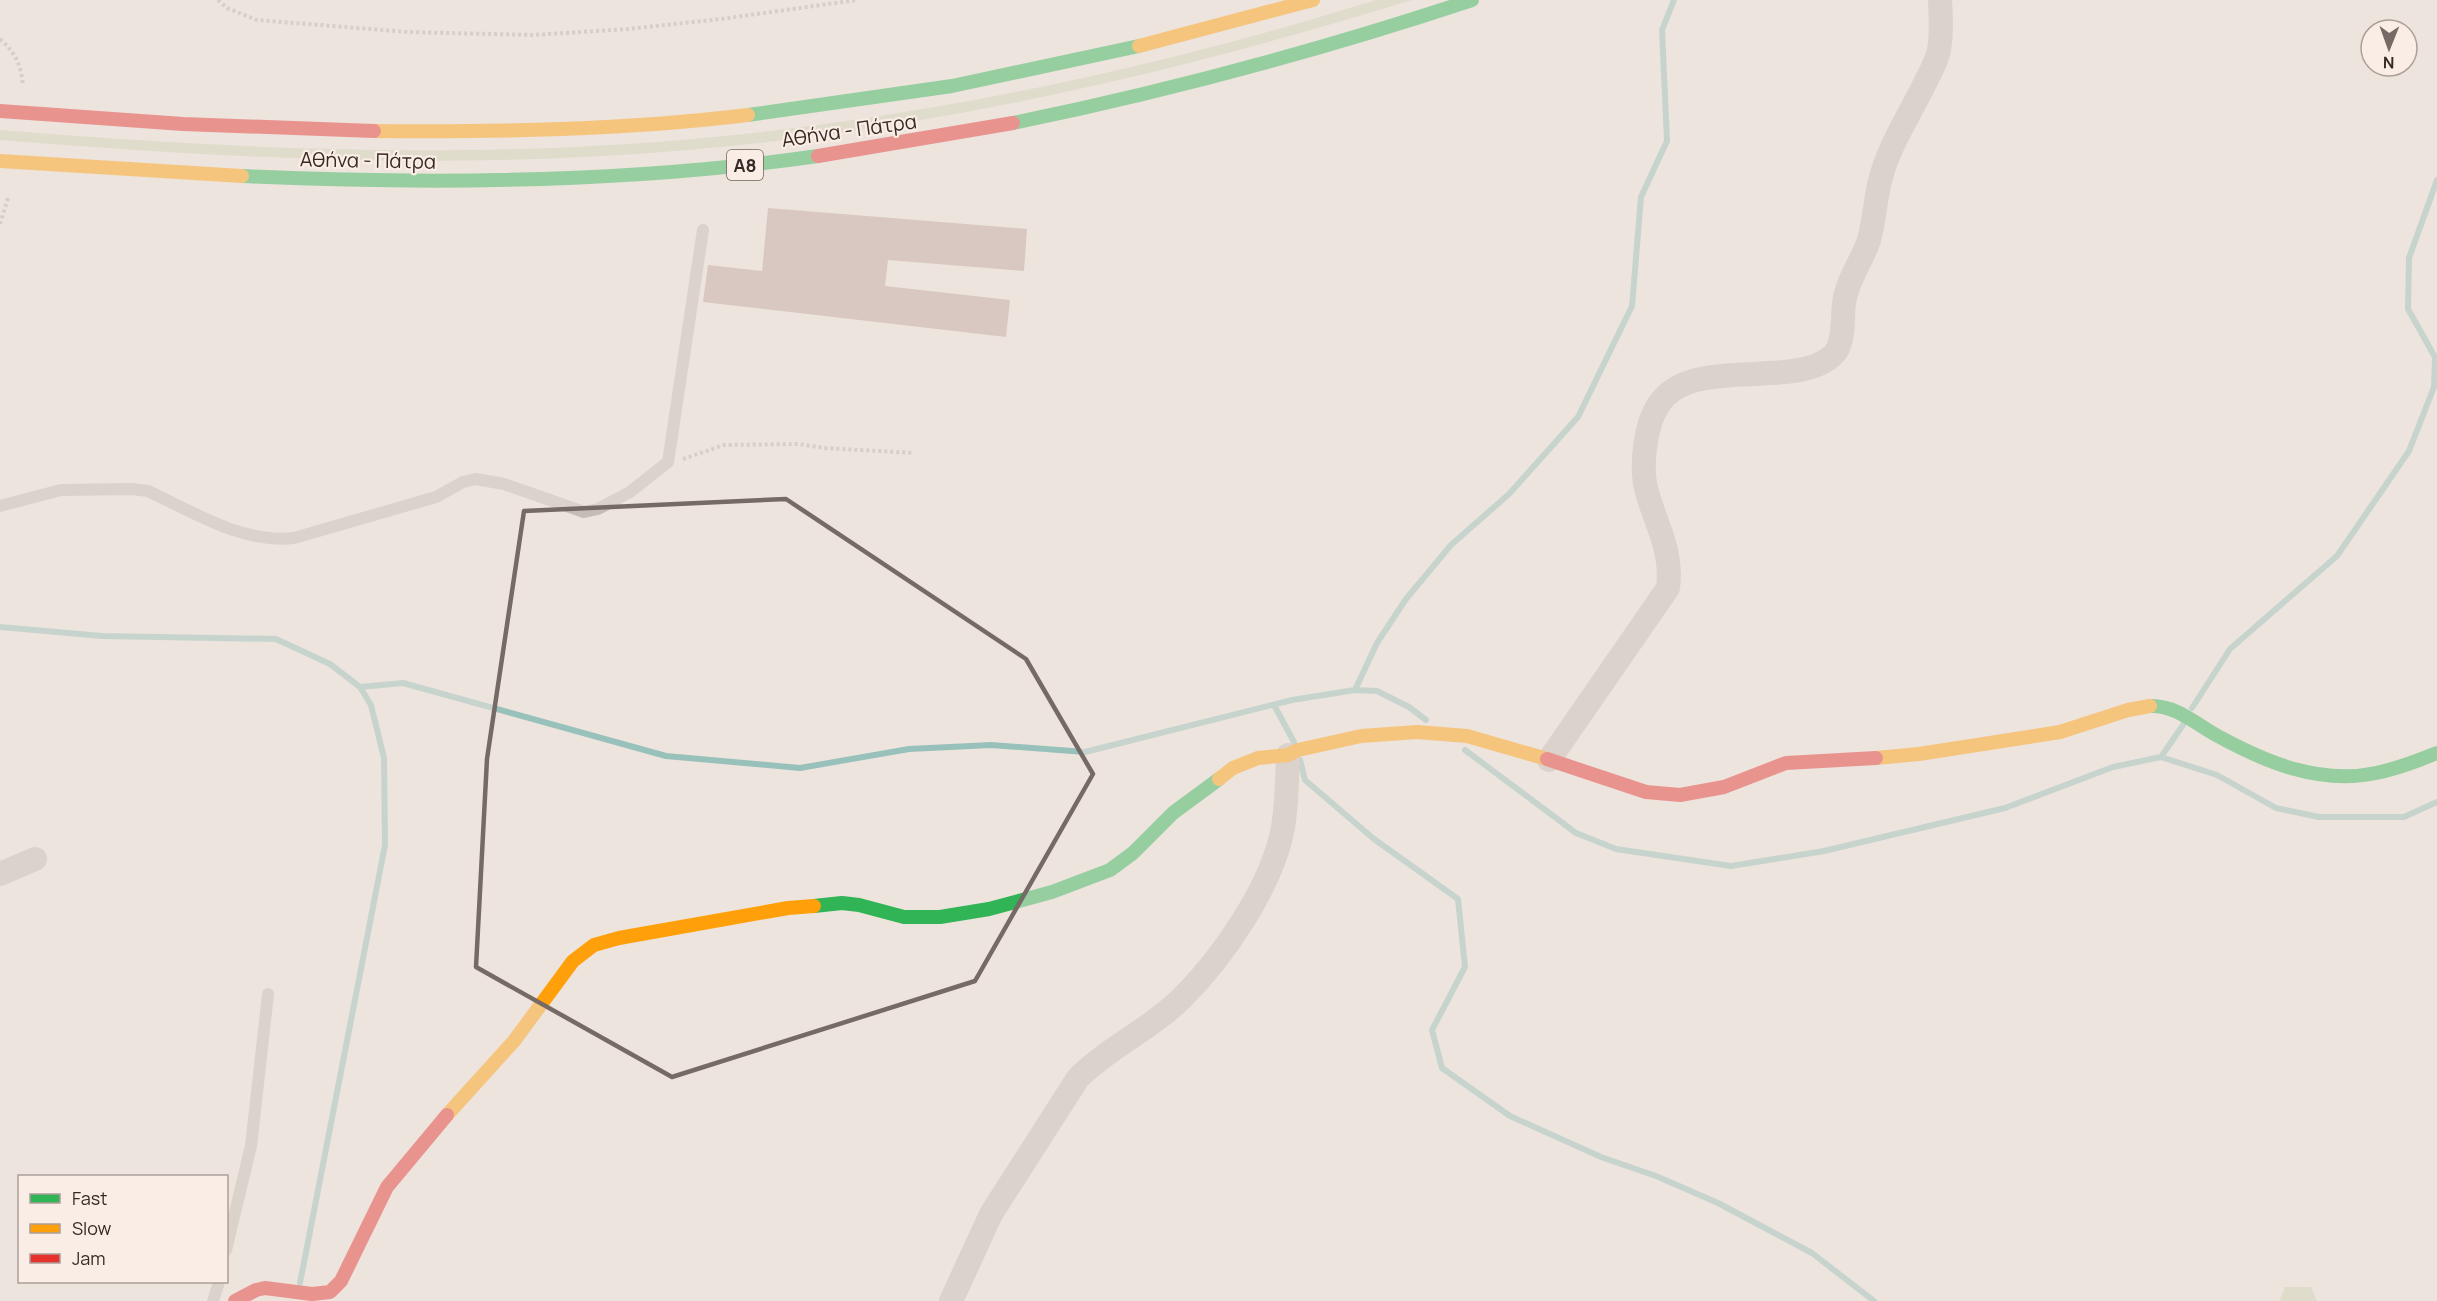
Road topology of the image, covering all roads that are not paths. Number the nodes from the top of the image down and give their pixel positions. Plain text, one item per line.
1 (1313, 0) edge
2 (1472, 0) edge
3 (1940, 0) edge
4 (0, 111) edge
5 (0, 160) edge
6 (704, 230) dead end
7 (0, 506) edge
8 (2436, 754) edge
9 (1288, 755) junction
10 (1549, 760) junction
11 (35, 859) dead end
12 (0, 874) edge
13 (268, 994) dead end
14 (228, 1242) edge
15 (218, 1283) edge
16 (241, 1298) edge
17 (213, 1301) edge
18 (951, 1301) edge

1 - 4 main road, Αθήνα - Πάτρα
2 - 5 main road, Αθήνα - Πάτρα / Α8
3 - 10 street
6 - 7 lane
8 - 10 main road
9 - 10 main road
9 - 16 main road
9 - 18 street
11 - 12 street
13 - 14 lane
15 - 17 lane

